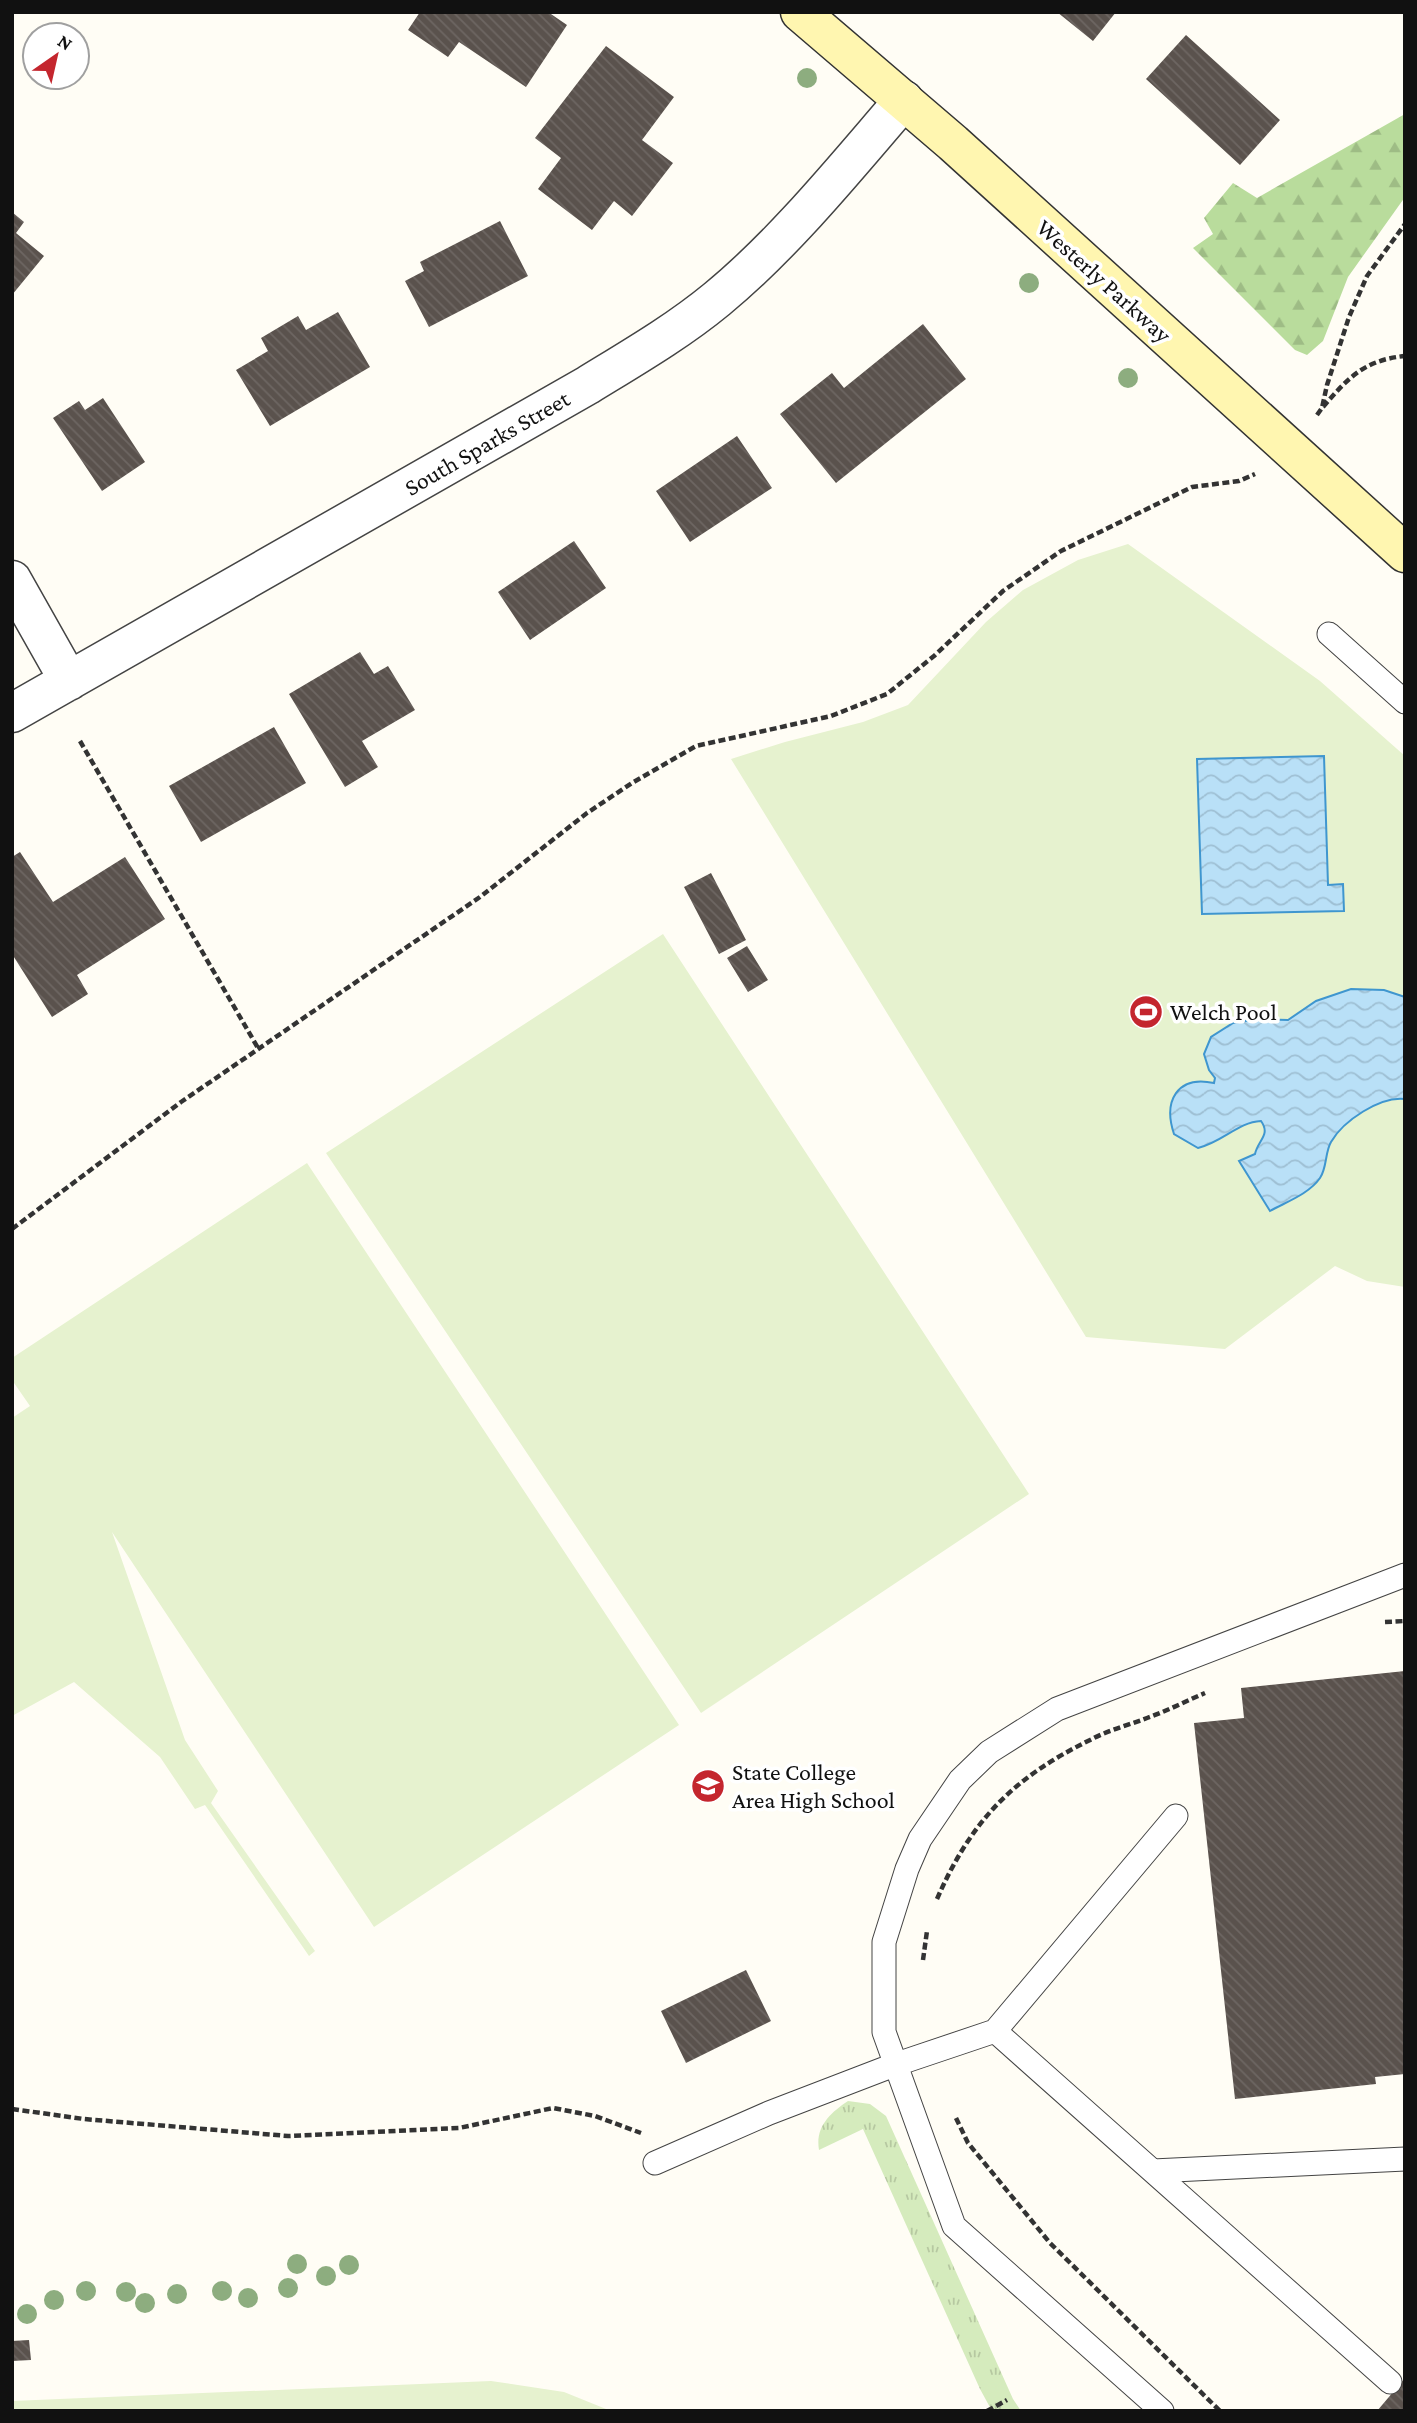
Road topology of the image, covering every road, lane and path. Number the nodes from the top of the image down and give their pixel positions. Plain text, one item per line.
1 (800, 12) edge
2 (904, 100) junction
3 (1405, 224) edge
4 (1405, 356) edge
5 (1322, 408) junction
6 (1315, 418) dead end
7 (1259, 471) dead end
8 (1405, 552) edge
9 (12, 580) edge
10 (1329, 634) dead end
11 (69, 681) junction
12 (1405, 702) edge
13 (12, 713) edge
14 (79, 741) dead end
15 (258, 1048) junction
16 (12, 1229) edge
17 (1405, 1575) edge
18 (1405, 1621) edge
19 (1377, 1622) dead end
20 (1213, 1689) dead end
21 (1176, 1816) dead end
22 (934, 1909) dead end
23 (930, 1919) dead end
24 (923, 1960) dead end
25 (995, 2031) junction
26 (894, 2065) junction
27 (12, 2109) edge
28 (956, 2118) dead end
29 (683, 2150) junction
30 (1405, 2159) edge
31 (655, 2162) dead end
32 (1153, 2171) junction
33 (1390, 2382) dead end
34 (1007, 2400) dead end
35 (987, 2411) edge
36 (1162, 2411) edge
37 (1220, 2411) edge

1 - 2 main road, Westerly Parkway
2 - 8 main road, Westerly Parkway
2 - 11 street, South Sparks Street
3 - 5 path
4 - 5 path
5 - 6 path
7 - 15 path
9 - 11 street
10 - 12 lane
11 - 13 street, South Sparks Street
14 - 15 path
15 - 16 path
17 - 26 lane
18 - 19 path
20 - 22 path
21 - 25 lane
23 - 24 path
25 - 26 lane
25 - 32 lane
26 - 29 lane
26 - 36 lane
27 - 29 path
28 - 37 path
29 - 31 lane
30 - 32 lane
32 - 33 lane
34 - 35 path

